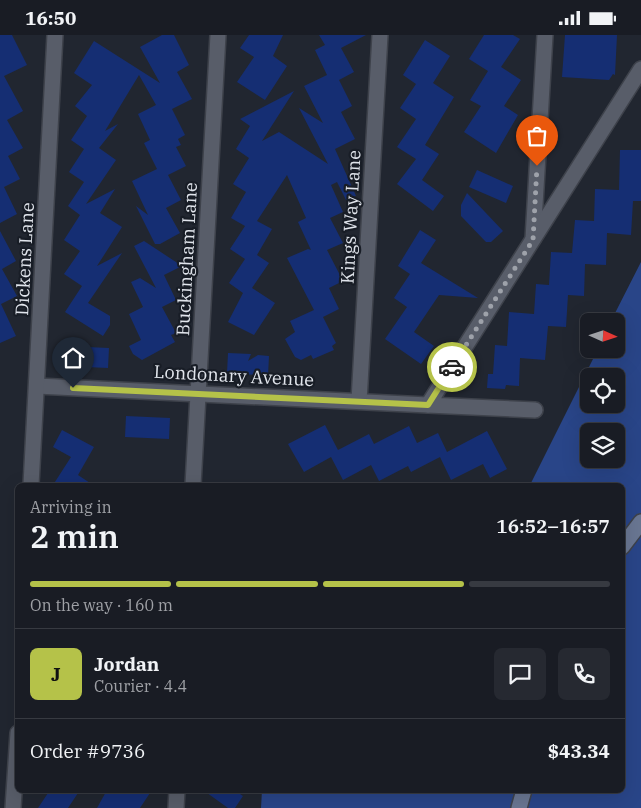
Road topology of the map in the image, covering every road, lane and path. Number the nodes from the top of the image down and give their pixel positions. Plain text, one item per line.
1 (55, 35) edge
2 (218, 35) edge
3 (380, 35) edge
4 (545, 35) edge
5 (641, 69) edge
6 (533, 240) junction
7 (37, 386) junction
8 (198, 393) junction
9 (359, 401) junction
10 (428, 405) junction
11 (535, 410) dead end
12 (31, 483) edge
13 (193, 483) edge
14 (641, 522) edge
15 (625, 543) edge
16 (15, 778) edge
17 (177, 793) edge
18 (523, 793) edge
19 (13, 808) edge
20 (176, 808) edge
21 (518, 808) edge

1 - 7 street, Dickens Lane
2 - 8 street, Buckingham Lane
3 - 9 street, Kings Way Lane
4 - 6 street
5 - 6 street
6 - 10 street
7 - 8 street, Londonary Avenue
7 - 12 street, Dickens Lane
8 - 9 street, Londonary Avenue
8 - 13 street, Buckingham Lane
9 - 10 street, Londonary Avenue
10 - 11 street, Londonary Avenue
14 - 15 street
16 - 19 street
17 - 20 street
18 - 21 street

